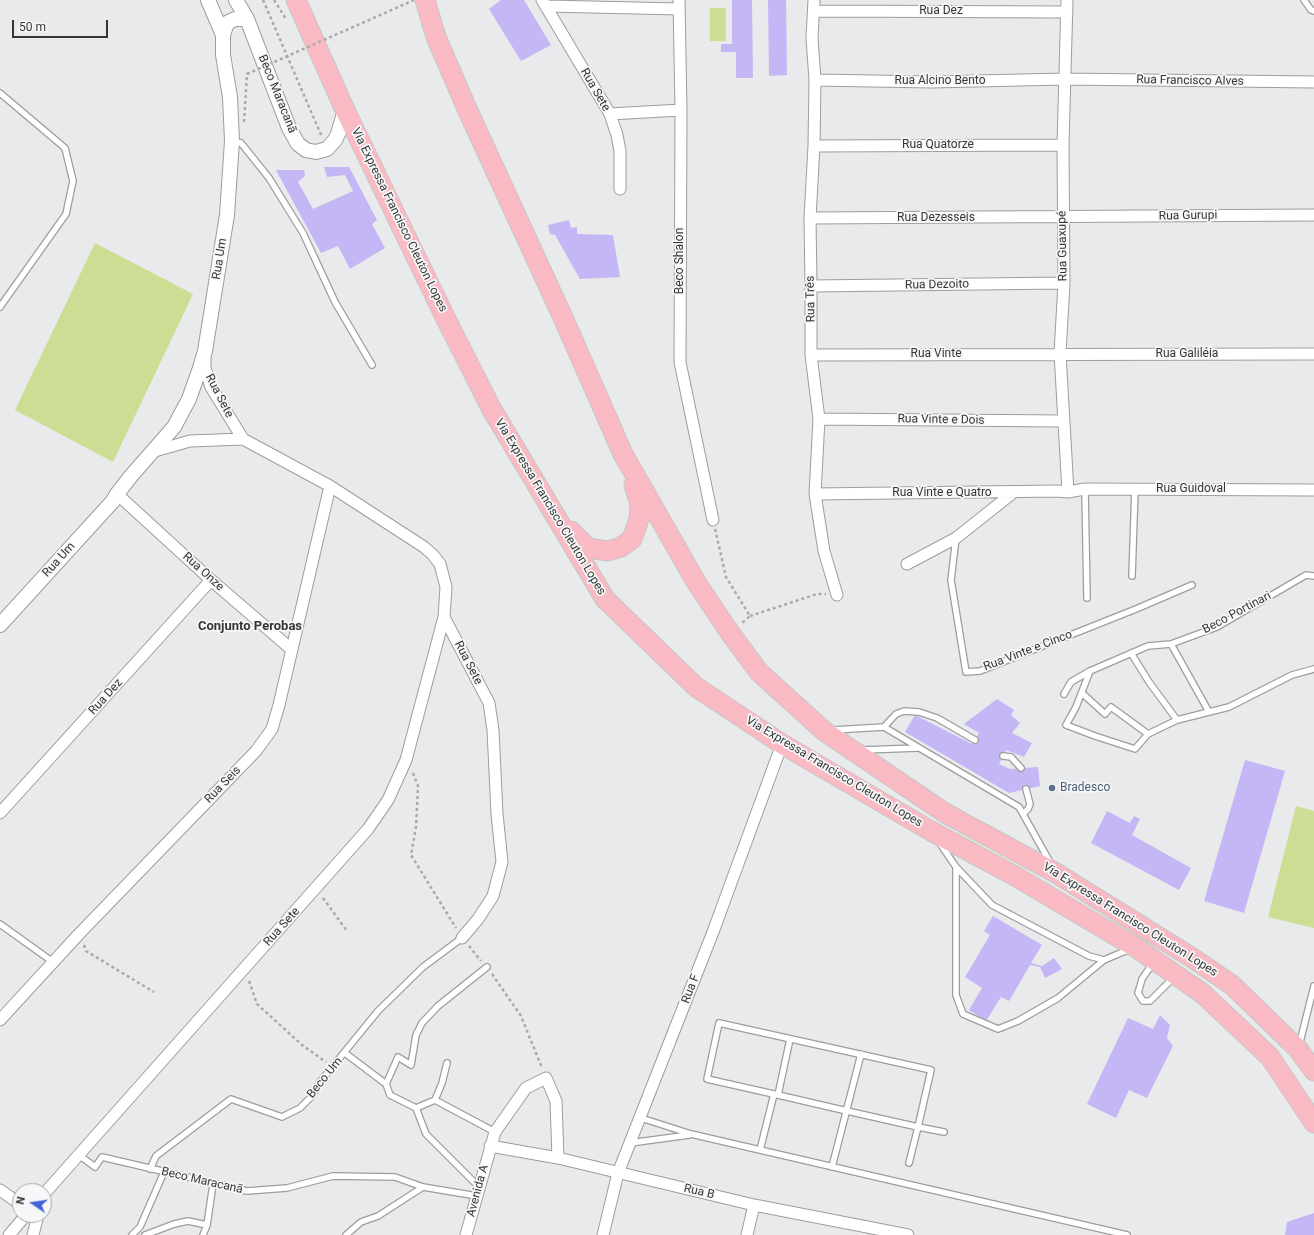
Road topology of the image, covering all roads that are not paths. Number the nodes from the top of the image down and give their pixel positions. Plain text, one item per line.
1 (208, 0) edge
2 (236, 0) edge
3 (288, 0) edge
4 (296, 0) edge
5 (415, 0) edge
6 (425, 0) edge
7 (1067, 0) edge
8 (1304, 0) edge
9 (544, 3) edge
10 (679, 5) edge
11 (814, 6) edge
12 (1314, 10) edge
13 (1067, 12) junction
14 (247, 19) junction
15 (309, 32) junction
16 (222, 35) junction
17 (436, 37) junction
18 (1065, 79) junction
19 (815, 80) junction
20 (1314, 82) edge
21 (0, 93) edge
22 (345, 110) junction
23 (681, 110) junction
24 (610, 114) junction
25 (232, 141) junction
26 (1063, 145) junction
27 (814, 146) junction
28 (620, 189) dead end
29 (1314, 215) edge
30 (1062, 217) junction
31 (810, 218) junction
32 (1064, 283) junction
33 (811, 286) junction
34 (0, 307) edge
35 (206, 351) junction
36 (1060, 353) junction
37 (1314, 354) edge
38 (812, 355) junction
39 (372, 365) dead end
40 (819, 419) junction
41 (1064, 422) junction
42 (243, 439) junction
43 (151, 452) junction
44 (624, 454) junction
45 (330, 486) junction
46 (1085, 489) junction
47 (1134, 489) junction
48 (1314, 490) edge
49 (1014, 492) junction
50 (1068, 492) junction
51 (117, 494) junction
52 (815, 494) junction
53 (557, 518) junction
54 (712, 520) road end
55 (956, 538) junction
56 (907, 564) dead end
57 (1132, 576) dead end
58 (1314, 576) edge
59 (211, 580) junction
60 (1192, 585) dead end
61 (837, 595) road end
62 (1087, 598) dead end
63 (0, 615) edge
64 (444, 617) junction
65 (0, 625) edge
66 (1171, 644) junction
67 (291, 648) junction
68 (1131, 653) junction
69 (1314, 669) edge
70 (1090, 671) junction
71 (1082, 693) junction
72 (1064, 694) dead end
73 (1209, 712) junction
74 (1177, 720) junction
75 (884, 727) junction
76 (824, 731) junction
77 (1148, 734) junction
78 (975, 740) dead end
79 (782, 744) junction
80 (918, 748) junction
81 (852, 750) junction
82 (1003, 756) dead end
83 (1021, 768) dead end
84 (1026, 789) dead end
85 (0, 813) edge
86 (1023, 814) junction
87 (931, 831) junction
88 (956, 867) junction
89 (1056, 873) junction
90 (0, 924) edge
91 (462, 938) joint
92 (1135, 947) junction
93 (1104, 960) junction
94 (1155, 961) junction
95 (53, 962) junction
96 (487, 967) dead end
97 (1176, 975) junction
98 (1314, 986) edge
99 (0, 1020) edge
100 (790, 1039) junction
101 (1298, 1049) junction
102 (345, 1053) junction
103 (860, 1054) junction
104 (447, 1063) dead end
105 (1314, 1071) edge
106 (386, 1084) junction
107 (776, 1095) junction
108 (435, 1100) junction
109 (416, 1108) junction
110 (846, 1110) junction
111 (641, 1118) junction
112 (1314, 1123) edge
113 (918, 1127) junction
114 (495, 1132) junction
115 (944, 1132) dead end
116 (691, 1134) junction
117 (630, 1143) junction
118 (490, 1146) junction
119 (760, 1150) junction
120 (79, 1155) junction
121 (558, 1158) junction
122 (909, 1163) dead end
123 (832, 1167) junction
124 (150, 1169) junction
125 (164, 1172) junction
126 (618, 1173) junction
127 (213, 1184) junction
128 (52, 1185) edge
129 (423, 1187) junction
130 (0, 1190) edge
131 (478, 1191) junction
132 (12, 1198) edge
133 (754, 1205) junction
134 (19, 1223) edge
135 (36, 1223) edge
136 (206, 1225) junction
137 (887, 1233) edge
138 (9, 1235) edge
139 (33, 1235) edge
140 (132, 1235) edge
141 (145, 1235) edge
142 (203, 1235) edge
143 (346, 1235) edge
144 (466, 1235) edge
145 (603, 1235) edge
146 (746, 1235) edge
147 (908, 1235) edge
148 (1127, 1235) edge

1 - 16 street, Rua Um
2 - 14 street, Beco Maracanã
3 - 15 highway
4 - 15 highway
5 - 17 highway
6 - 17 highway, Via Expressa Francisco Cleuton Lopes
7 - 13 street, Rua Guaxupé
8 - 12 lane
9 - 10 street
9 - 24 street, Rua Sete
10 - 23 street, Beco Shalon
11 - 13 street, Rua Dez
11 - 19 street, Rua Três
13 - 18 street, Rua Guaxupé
14 - 16 street
14 - 22 street, Beco Maracanã
15 - 22 highway, Via Expressa Francisco Cleuton Lopes
16 - 25 street, Rua Um
17 - 44 highway, Via Expressa Francisco Cleuton Lopes
18 - 19 street, Rua Alcino Bento
18 - 20 street, Rua Francisco Alves
18 - 26 street, Rua Guaxupé
19 - 27 street, Rua Três
21 - 34 lane
22 - 53 highway, Via Expressa Francisco Cleuton Lopes
23 - 24 street
23 - 54 street, Beco Shalon
24 - 28 street, Rua Sete
25 - 35 street, Rua Um
25 - 39 lane
26 - 27 street, Rua Quatorze
26 - 30 street, Rua Guaxupé
27 - 31 street, Rua Três
29 - 30 street, Rua Gurupi
30 - 31 street, Rua Dezesseis
30 - 32 street, Rua Guaxupé
31 - 33 street, Rua Três
32 - 33 street, Rua Dezoito
32 - 36 street, Rua Guaxupé
33 - 38 street, Rua Três
35 - 42 street, Rua Sete
35 - 43 street, Rua Um
36 - 37 street, Rua Galiléia
36 - 38 street, Rua Vinte
36 - 41 street, Rua Guaxupé
38 - 40 street, Rua Três
40 - 41 street, Rua Vinte e Dois
40 - 52 street, Rua Três
41 - 50 street, Rua Guaxupé
42 - 43 street
42 - 45 street, Rua Sete
43 - 51 street, Rua Um
44 - 53 highway
44 - 76 highway, Via Expressa Francisco Cleuton Lopes
45 - 64 street, Rua Sete
45 - 67 street, Rua Seis
46 - 47 street, Rua Guidoval
46 - 50 street, Rua Guidoval
46 - 62 lane
47 - 48 street, Rua Guidoval
47 - 57 lane
49 - 50 street, Rua Vinte e Quatro
49 - 52 street, Rua Vinte e Quatro
49 - 55 street
51 - 59 street, Rua Onze
51 - 63 street, Rua Um
51 - 65 street, Rua Um
52 - 61 street, Rua Três
53 - 79 highway, Via Expressa Francisco Cleuton Lopes
55 - 56 street
55 - 60 lane, Rua Vinte e Cinco
58 - 66 lane, Beco Portinari
59 - 67 street, Rua Onze
59 - 85 street, Rua Dez
64 - 91 street, Rua Sete
64 - 120 street, Rua Sete
66 - 68 lane, Beco Portinari
66 - 73 lane
67 - 95 street, Rua Seis
68 - 70 lane, Beco Portinari
68 - 74 lane
69 - 73 lane
70 - 71 lane
70 - 72 lane, Beco Portinari
71 - 77 lane
71 - 77 lane
73 - 74 lane
74 - 77 lane
75 - 76 lane
75 - 78 lane
75 - 80 lane
76 - 81 highway, Via Expressa Francisco Cleuton Lopes
79 - 87 highway, Via Expressa Francisco Cleuton Lopes
79 - 111 street, Rua F
80 - 81 lane
80 - 86 lane
81 - 89 highway, Via Expressa Francisco Cleuton Lopes
82 - 83 lane
84 - 86 lane
86 - 89 lane
87 - 88 lane
87 - 92 highway, Via Expressa Francisco Cleuton Lopes
88 - 93 lane
88 - 93 lane
89 - 101 highway, Via Expressa Francisco Cleuton Lopes
90 - 95 lane
91 - 102 lane, Beco Um
92 - 93 lane
92 - 94 highway, Via Expressa Francisco Cleuton Lopes
94 - 97 highway, Via Expressa Francisco Cleuton Lopes
94 - 97 lane
95 - 99 street, Rua Seis
96 - 106 lane
97 - 112 highway, Via Expressa Francisco Cleuton Lopes
98 - 101 lane
100 - 103 lane
100 - 107 lane
100 - 107 lane
101 - 105 highway, Via Expressa Francisco Cleuton Lopes
102 - 106 lane
102 - 124 lane, Beco Um
103 - 110 lane
103 - 113 lane
104 - 108 lane
106 - 109 lane
107 - 110 lane
107 - 119 lane
108 - 109 lane
108 - 114 lane
109 - 131 lane
110 - 113 lane
110 - 123 lane
111 - 116 lane
111 - 117 street, Rua F
113 - 115 lane
113 - 122 lane
114 - 118 street, Avenida A
114 - 121 street, Avenida A
116 - 117 lane
116 - 119 lane
117 - 126 street, Rua F
118 - 121 street, Rua B
118 - 131 street, Avenida A
119 - 123 lane
120 - 124 lane, Beco Maracanã
120 - 128 street, Rua Sete
121 - 126 street, Rua B
123 - 148 lane
124 - 125 lane, Beco Maracanã
125 - 127 lane, Beco Maracanã
125 - 140 lane
126 - 133 street, Rua B
126 - 145 street, Rua F
127 - 129 lane, Beco Maracanã
127 - 136 lane
129 - 131 lane, Beco Maracanã
129 - 143 lane
130 - 132 street
131 - 144 street, Avenida A
133 - 137 street, Rua B
133 - 146 street
134 - 138 street
135 - 139 street
136 - 141 lane
136 - 142 lane
137 - 147 street, Rua B

